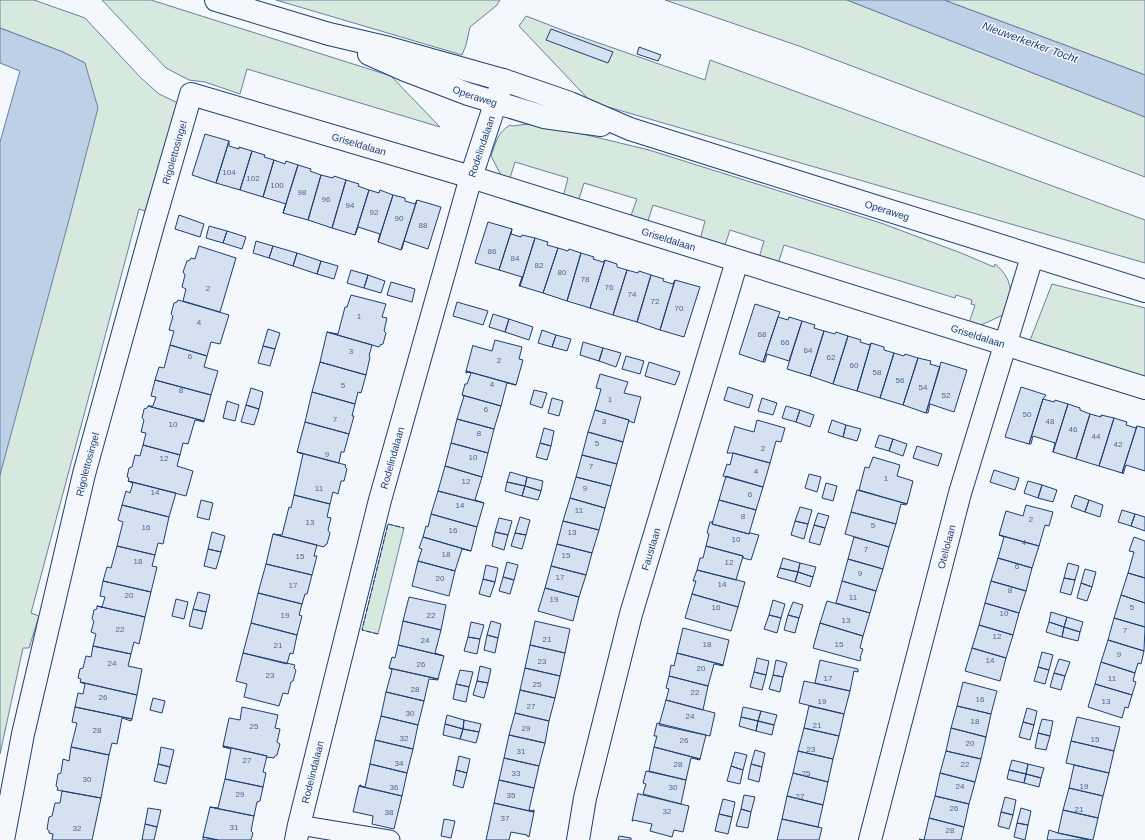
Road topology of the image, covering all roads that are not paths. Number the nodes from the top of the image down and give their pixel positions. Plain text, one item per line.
1 (216, 0) edge
2 (329, 34) junction
3 (503, 80) junction
4 (191, 94) joint
5 (496, 102) junction
6 (630, 128) junction
7 (471, 177) junction
8 (1032, 257) junction
9 (737, 261) junction
10 (1145, 292) edge
11 (1005, 345) junction
12 (1145, 388) edge
13 (297, 832) edge
14 (3, 840) edge
15 (390, 840) edge
16 (578, 840) edge
17 (870, 840) edge

1 - 2 street, Operaweg
2 - 3 street, Operaweg
2 - 5 street, Operaweg
3 - 5 street, Rodelindalaan
3 - 6 street, Operaweg
4 - 7 street, Griseldalaan
4 - 14 street, Rigolettosingel
5 - 6 street, Operaweg
5 - 7 street, Rodelindalaan
6 - 8 street, Operaweg
7 - 9 street, Griseldalaan
7 - 13 street, Rodelindalaan
8 - 10 street, Operaweg
8 - 11 street, Otellolaan
9 - 11 street, Griseldalaan
9 - 16 street, Faustlaan
11 - 12 street, Griseldalaan
11 - 17 street, Otellolaan
13 - 15 street

